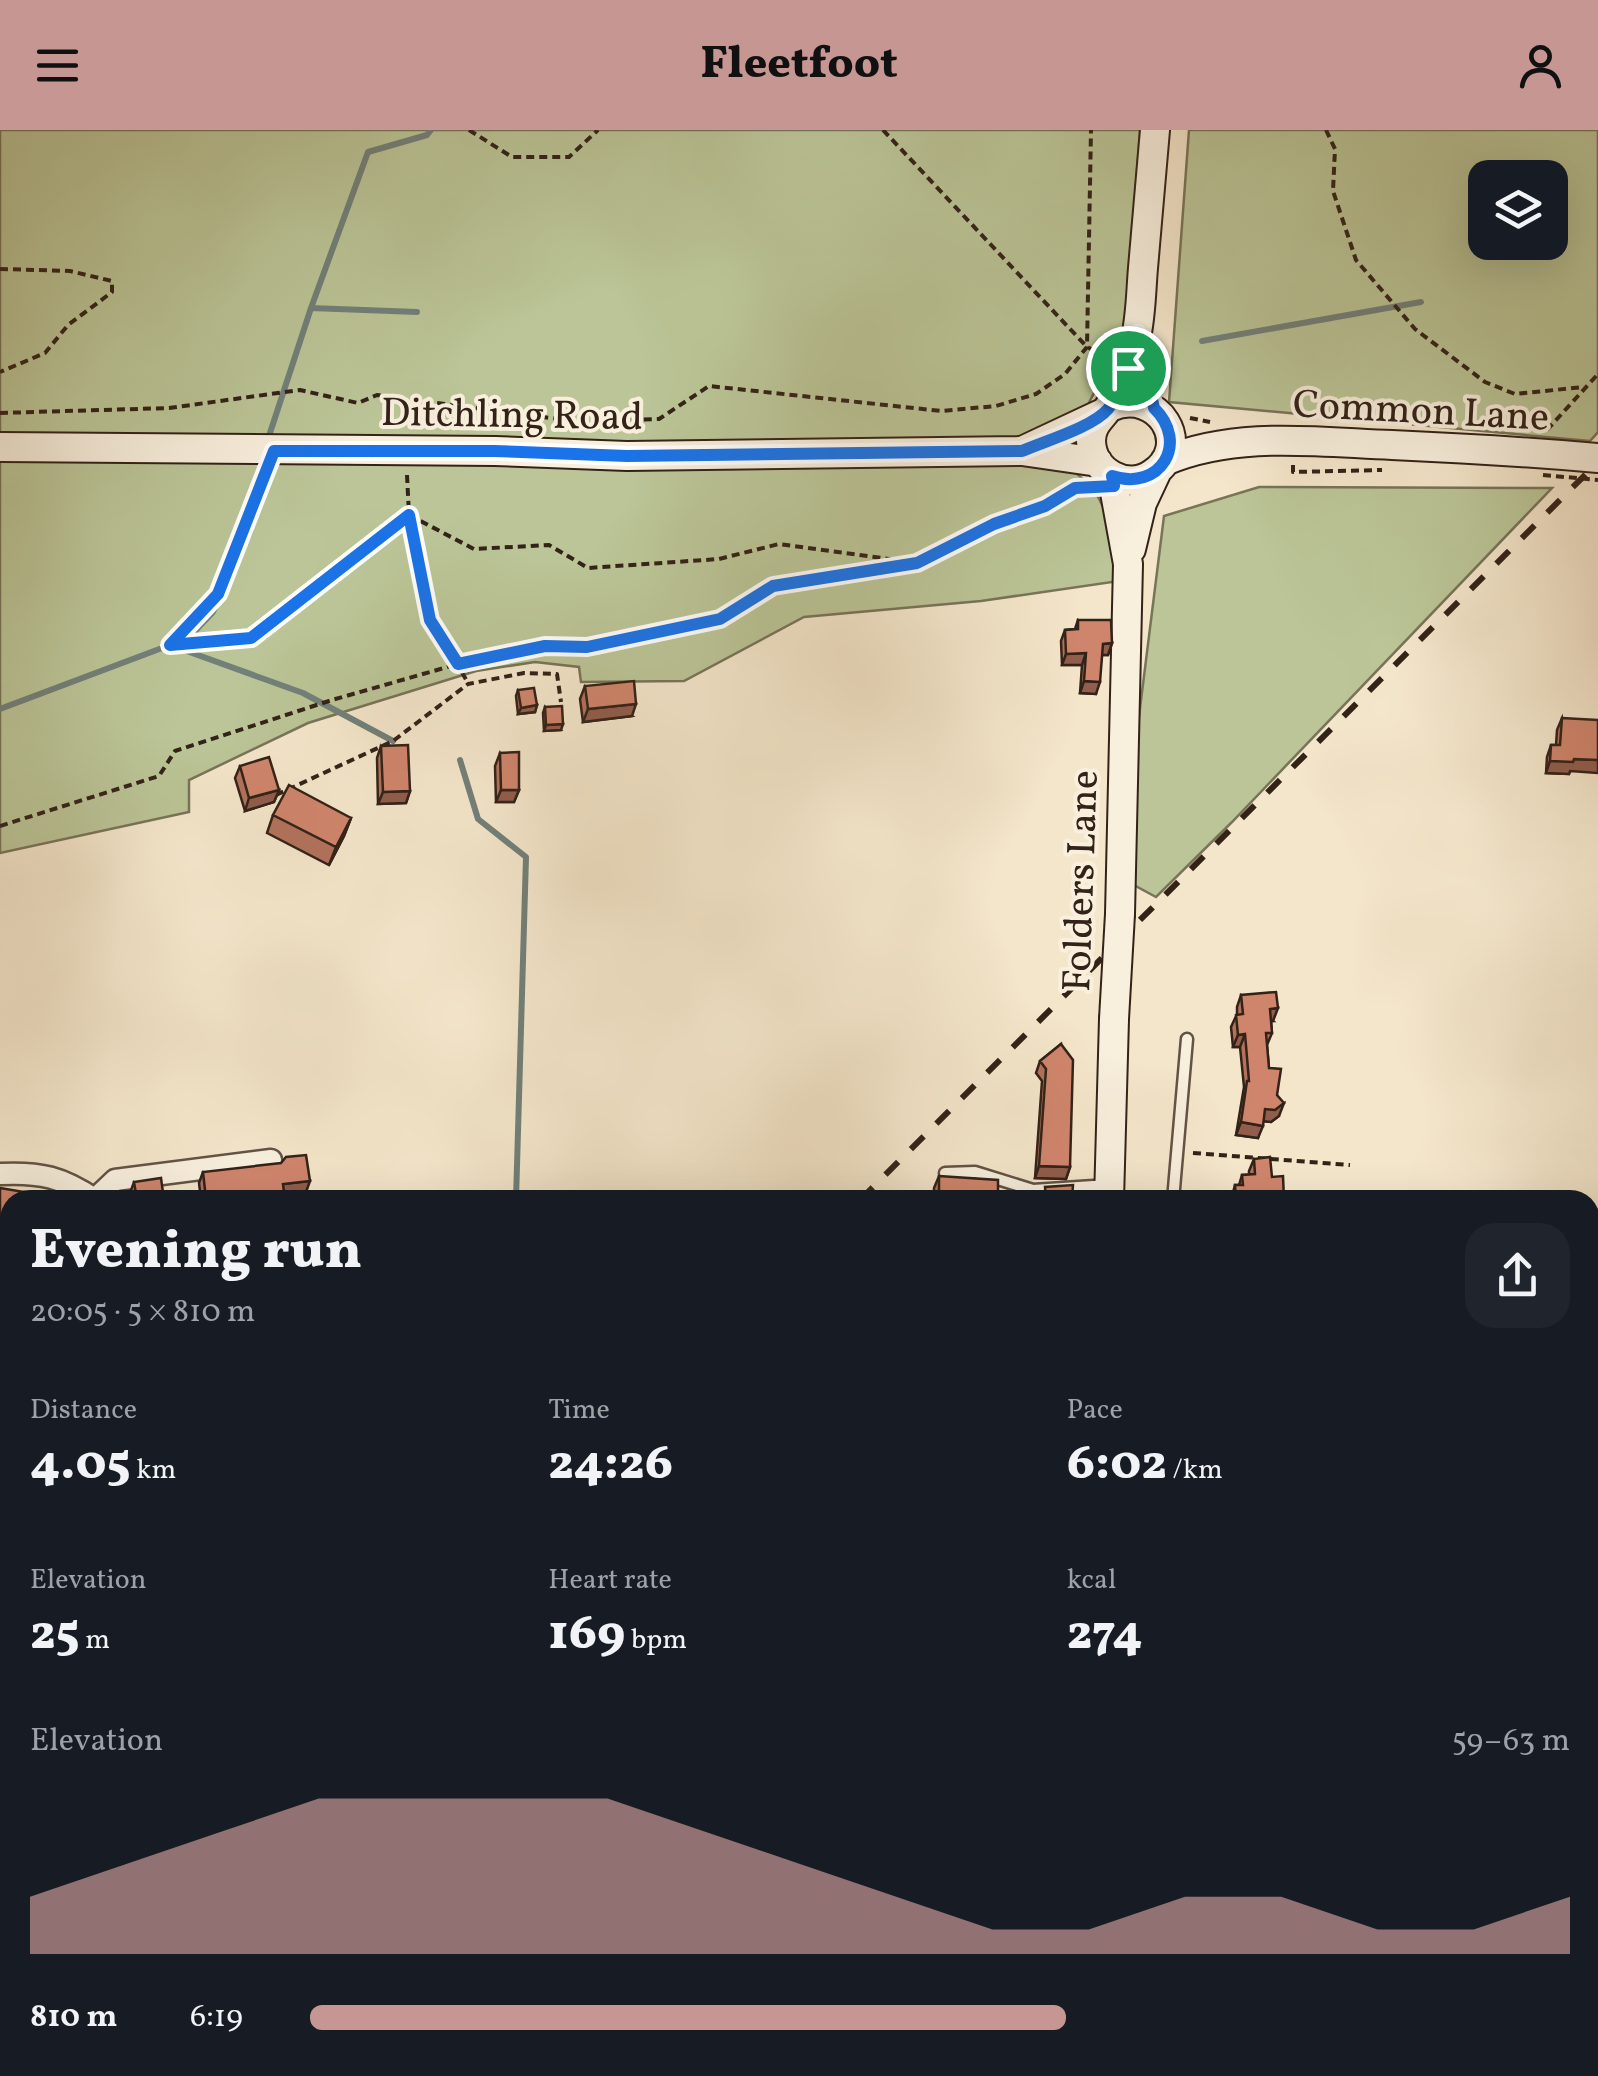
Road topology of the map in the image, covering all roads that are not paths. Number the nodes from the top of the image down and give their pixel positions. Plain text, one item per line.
1 (1155, 130) edge
2 (1137, 334) junction
3 (1106, 411) junction
4 (1158, 413) junction
5 (1240, 442) junction
6 (0, 447) edge
7 (1022, 451) junction
8 (1598, 458) edge
9 (1161, 466) junction
10 (1108, 475) junction
11 (1128, 564) junction
12 (1186, 1039) dead end
13 (271, 1160) edge
14 (945, 1173) edge
15 (0, 1174) edge
16 (80, 1190) edge
17 (105, 1190) edge
18 (1034, 1190) edge
19 (1109, 1190) edge
20 (1175, 1190) edge

1 - 2 main road
2 - 3 main road
2 - 4 main road
3 - 4 main road
3 - 7 main road, Ditchling Road
3 - 10 main road
4 - 5 main road, Common Lane
4 - 9 main road
5 - 8 main road, Common Lane
5 - 9 main road, Common Lane
6 - 7 main road, Ditchling Road
7 - 10 main road, Ditchling Road
9 - 10 main road
9 - 11 main road, Folders Lane
10 - 11 main road, Folders Lane
11 - 19 main road, Folders Lane, bridge
12 - 20 lane
13 - 17 street
14 - 18 lane
15 - 16 street

